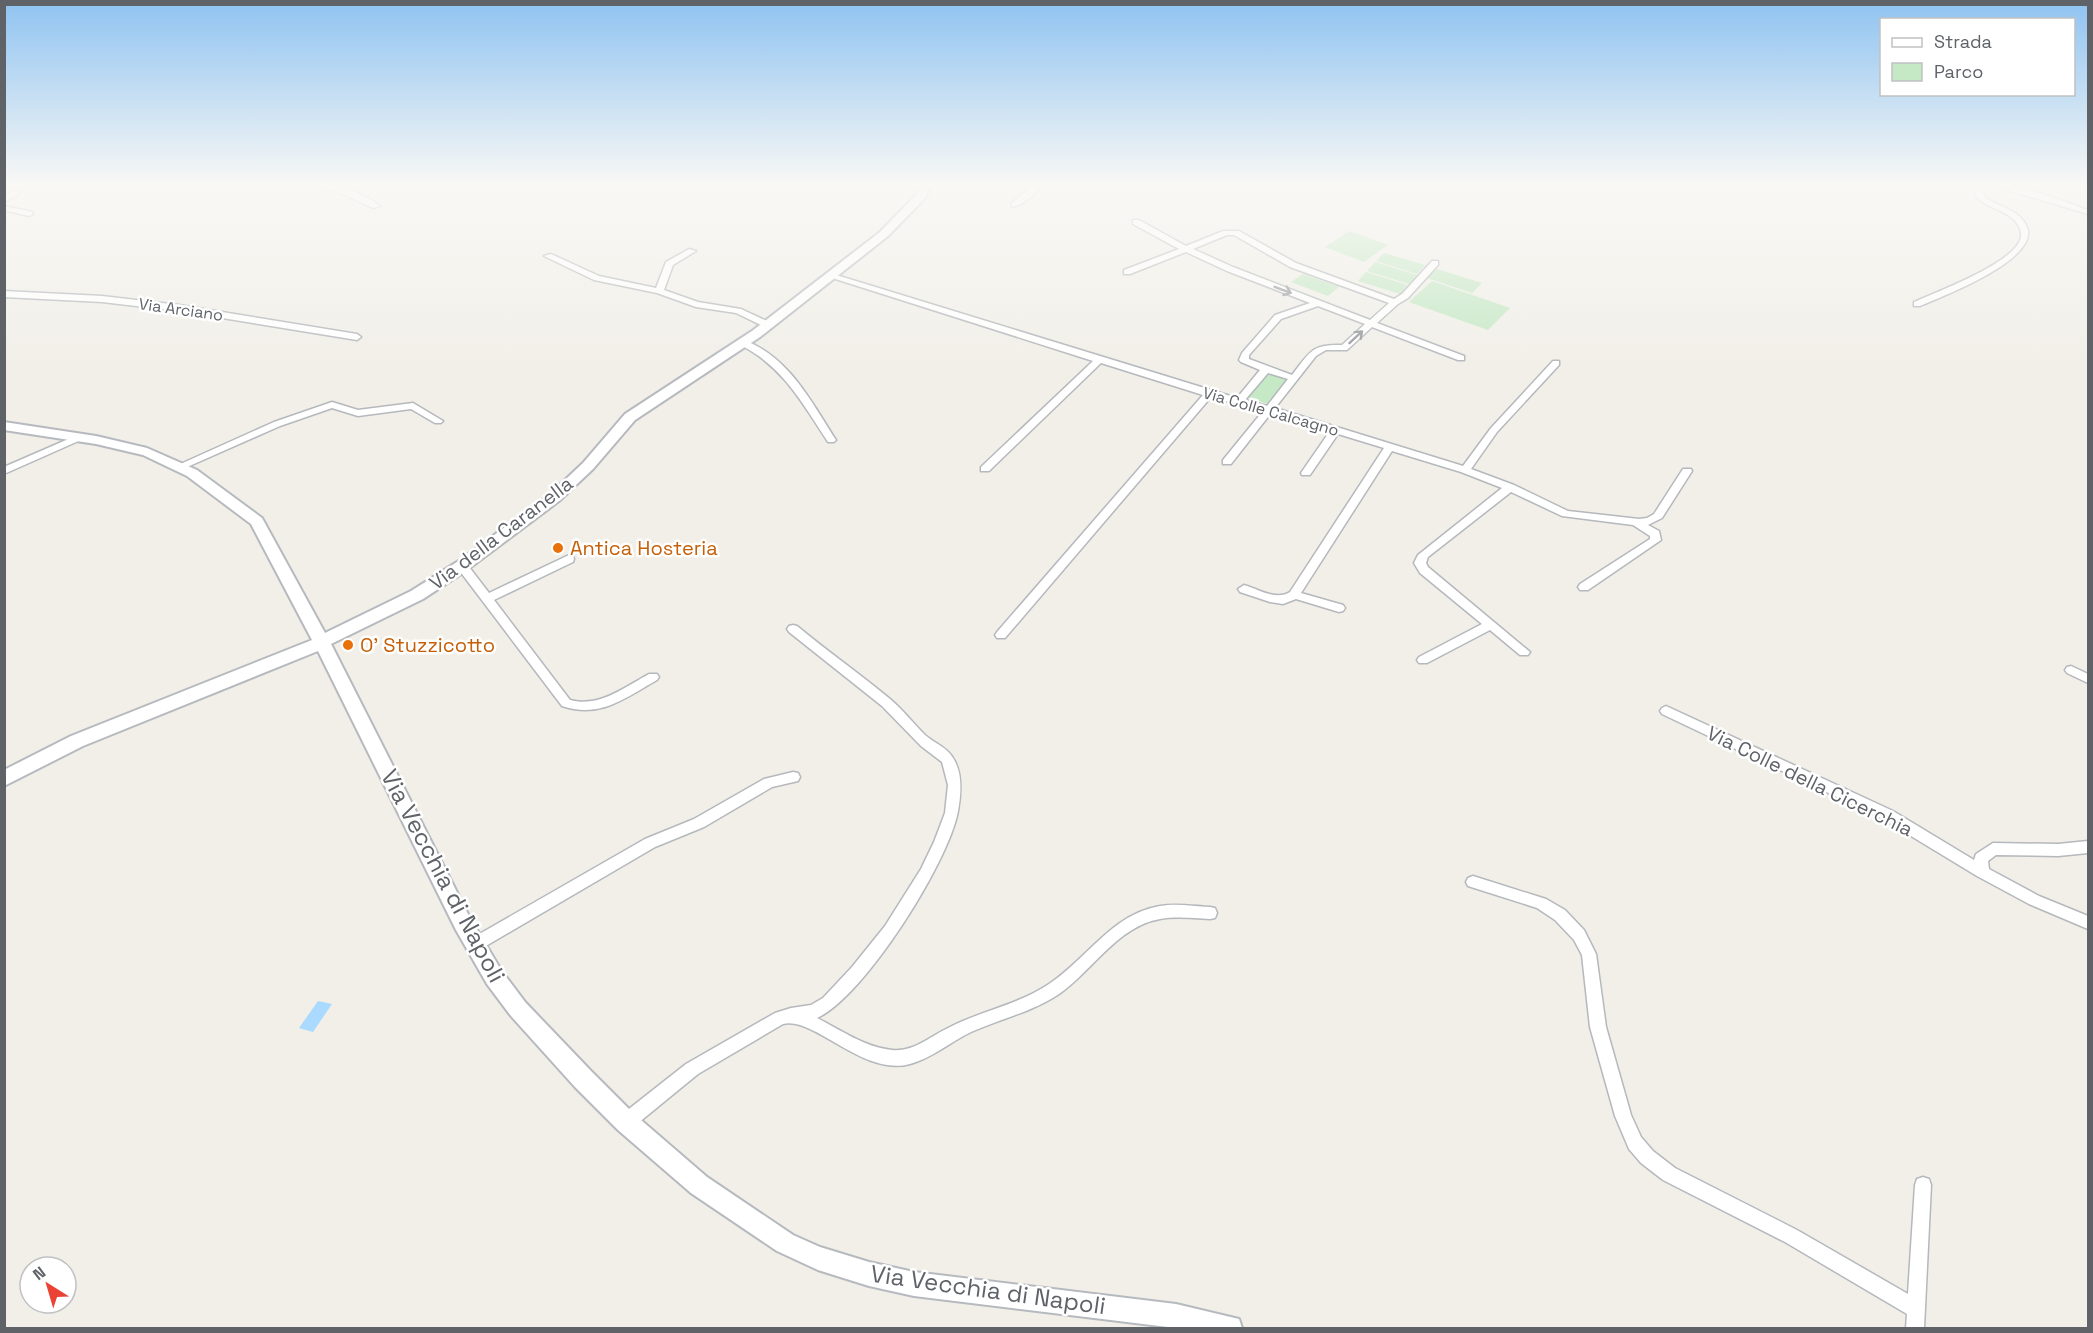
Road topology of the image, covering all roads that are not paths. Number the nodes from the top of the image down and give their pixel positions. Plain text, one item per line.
1 (869, 245) edge
2 (1179, 245) edge
3 (1196, 245) edge
4 (1258, 245) edge
5 (2021, 245) edge
6 (1186, 249) junction
7 (692, 251) dead end
8 (548, 256) dead end
9 (1435, 263) dead end
10 (1127, 272) dead end
11 (830, 276) junction
12 (659, 291) junction
13 (4, 294) edge
14 (1395, 302) junction
15 (1318, 303) junction
16 (1917, 304) dead end
17 (1371, 323) junction
18 (768, 325) junction
19 (357, 337) dead end
20 (743, 343) junction
21 (1461, 358) dead end
22 (1099, 360) junction
23 (1556, 363) dead end
24 (1266, 369) junction
25 (1293, 378) junction
26 (1209, 394) junction
27 (1239, 402) junction
28 (1268, 409) junction
29 (438, 421) dead end
30 (4, 426) edge
31 (1336, 430) junction
32 (80, 437) junction
33 (831, 440) dead end
34 (1390, 447) junction
35 (1227, 462) dead end
36 (181, 466) junction
37 (986, 469) dead end
38 (1465, 470) junction
39 (4, 471) edge
40 (1687, 471) dead end
41 (1306, 473) dead end
42 (1510, 486) junction
43 (1636, 522) junction
44 (569, 560) dead end
45 (462, 566) junction
46 (1584, 587) dead end
47 (1244, 589) dead end
48 (1293, 595) junction
49 (486, 598) junction
50 (1339, 608) dead end
51 (1490, 625) junction
52 (793, 629) dead end
53 (1001, 635) dead end
54 (322, 643) junction
55 (1524, 652) dead end
56 (1423, 660) dead end
57 (2071, 670) dead end
58 (653, 677) dead end
59 (2088, 679) edge
60 (1666, 711) dead end
61 (793, 777) dead end
62 (4, 779) edge
63 (2088, 848) edge
64 (1982, 872) junction
65 (1473, 882) dead end
66 (1210, 913) dead end
67 (2088, 923) edge
68 (474, 945) junction
69 (791, 1015) junction
70 (627, 1122) junction
71 (1923, 1185) dead end
72 (1916, 1309) junction
73 (1230, 1329) edge
74 (1915, 1329) edge

1 - 11 street, Via della Caranella
2 - 6 street
3 - 6 street
4 - 14 street
5 - 16 street
6 - 10 street
6 -> 15 street
7 - 12 street
8 - 12 street
9 - 14 street
11 - 18 street, Via della Caranella
11 - 22 street, Via Colle Calcagno
12 - 18 street
13 - 19 street, Via Arciano
14 - 17 street
15 - 17 street
15 - 24 street
17 - 21 street
25 -> 17 street
18 - 20 street, Via della Caranella
20 - 33 street
20 - 45 street, Via della Caranella
22 - 26 street, Via Colle Calcagno
22 - 37 street
23 - 38 street
24 - 25 street
24 - 27 street
25 - 28 street
26 - 27 street, Via Colle Calcagno
26 - 53 street
27 - 28 street, Via Colle Calcagno
28 - 31 street, Via Colle Calcagno
28 - 35 street
29 - 36 street
30 - 32 street, Via Vecchia di Napoli
31 - 34 street, Via Colle Calcagno
31 - 41 street
32 - 36 street, Via Vecchia di Napoli
32 - 39 street
34 - 38 street, Via Colle Calcagno
34 - 48 street
36 - 54 street, Via Vecchia di Napoli
38 - 42 street, Via Colle Calcagno
40 - 43 street
42 - 43 street, Via Colle Calcagno
42 - 51 street
43 - 46 street
44 - 49 street
45 - 49 street
45 - 54 street, Via della Caranella
47 - 48 street
48 - 50 street
49 - 58 street
51 - 55 street
51 - 56 street
52 - 69 street
54 - 62 street, Via della Caranella
54 - 68 street, Via Vecchia di Napoli
57 - 59 street
60 - 64 street, Via Colle della Cicerchia
61 - 68 street
63 - 64 street
64 - 67 street, Via Colle della Cicerchia
65 - 72 street
66 - 69 street
68 - 70 street, Via Vecchia di Napoli
69 - 70 street
70 - 73 street, Via Vecchia di Napoli
71 - 72 street
72 - 74 street

